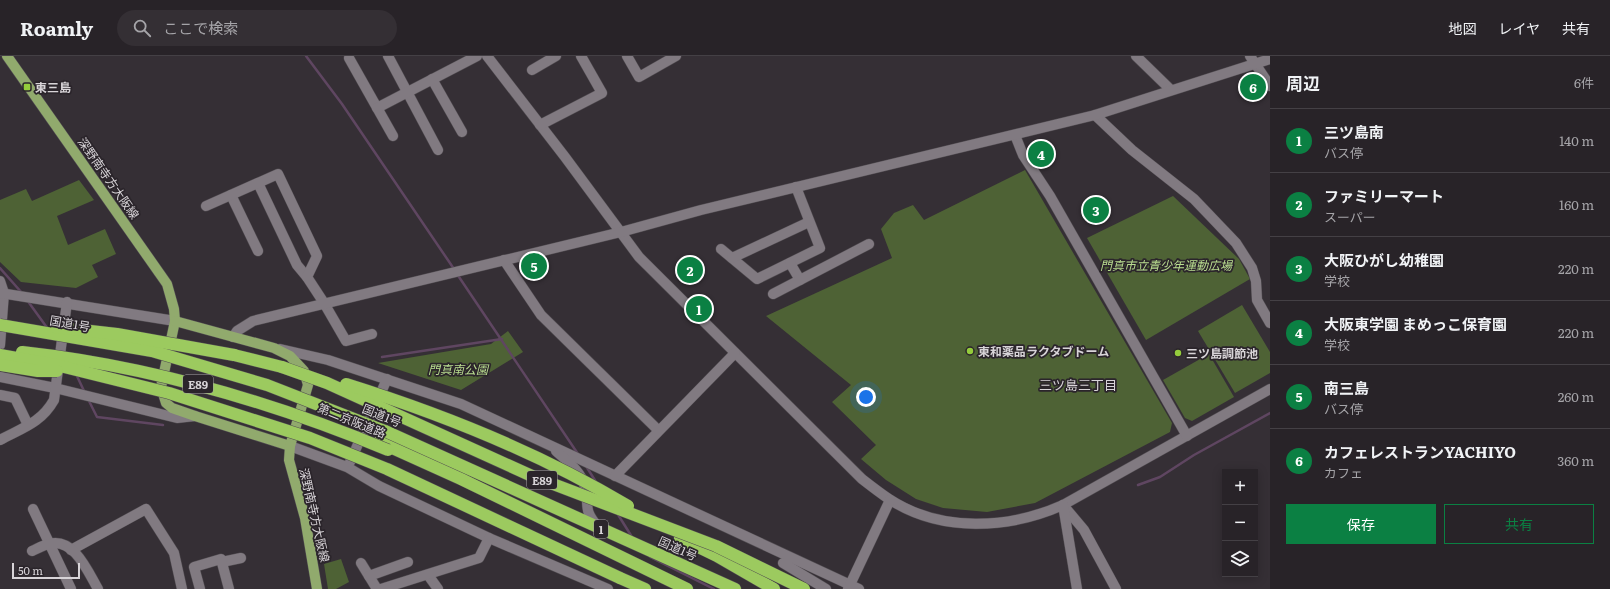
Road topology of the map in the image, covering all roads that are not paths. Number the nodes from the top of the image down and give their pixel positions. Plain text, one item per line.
1 (7, 56) edge
2 (388, 56) edge
3 (477, 56) edge
4 (486, 56) edge
5 (556, 56) edge
6 (581, 56) edge
7 (628, 56) edge
8 (676, 56) edge
9 (1136, 56) edge
10 (349, 58) dead end
11 (1270, 59) edge
12 (1252, 60) edge
13 (532, 70) dead end
14 (432, 79) junction
15 (1270, 86) edge
16 (1171, 90) junction
17 (407, 92) junction
18 (377, 108) junction
19 (1095, 115) junction
20 (540, 125) junction
21 (462, 132) dead end
22 (1015, 135) junction
23 (393, 136) dead end
24 (438, 150) dead end
25 (258, 183) junction
26 (796, 187) junction
27 (232, 195) junction
28 (206, 206) dead end
29 (810, 222) junction
30 (620, 232) junction
31 (869, 244) dead end
32 (721, 249) dead end
33 (258, 251) dead end
34 (732, 258) junction
35 (504, 260) junction
36 (790, 263) junction
37 (307, 277) junction
38 (800, 280) junction
39 (0, 281) edge
40 (2, 293) edge
41 (773, 294) dead end
42 (66, 302) junction
43 (324, 303) junction
44 (175, 321) junction
45 (1270, 323) edge
46 (1, 325) edge
47 (372, 334) dead end
48 (62, 337) junction
49 (233, 337) junction
50 (0, 345) edge
51 (274, 348) junction
52 (0, 349) edge
53 (735, 353) junction
54 (0, 355) edge
55 (0, 365) edge
56 (282, 367) junction
57 (57, 371) junction
58 (0, 376) edge
59 (387, 379) junction
60 (55, 388) junction
61 (1270, 389) edge
62 (0, 395) edge
63 (195, 416) junction
64 (28, 425) junction
65 (658, 430) junction
66 (1187, 436) junction
67 (0, 440) edge
68 (290, 446) junction
69 (550, 446) junction
70 (347, 468) junction
71 (615, 476) junction
72 (890, 500) junction
73 (1063, 505) junction
74 (33, 509) dead end
75 (599, 529) junction
76 (489, 538) junction
77 (50, 543) junction
78 (71, 550) junction
79 (32, 551) dead end
80 (241, 558) dead end
81 (222, 562) junction
82 (408, 562) dead end
83 (361, 563) dead end
84 (783, 563) junction
85 (428, 575) junction
86 (369, 576) junction
87 (852, 588) edge
88 (71, 589) edge
89 (98, 589) edge
90 (182, 589) edge
91 (200, 589) edge
92 (229, 589) edge
93 (317, 589) edge
94 (377, 589) edge
95 (381, 589) edge
96 (438, 589) edge
97 (606, 589) edge
98 (645, 589) edge
99 (669, 589) edge
100 (687, 589) edge
101 (735, 589) edge
102 (774, 589) edge
103 (804, 589) edge
104 (826, 589) edge
105 (1077, 589) edge
106 (1116, 589) edge

1 - 44 main road, 深野南寺方大阪線
2 - 17 street
3 - 14 street
4 - 20 street
5 - 13 street
6 - 20 street
7 - 8 street
9 - 16 street
10 - 18 street
11 - 12 street
12 - 15 street
12 - 16 street
14 - 17 street
14 - 21 street
16 - 19 street
17 - 18 street
17 - 24 street
18 - 23 street
19 - 22 street
19 - 45 street
20 - 30 street
22 - 26 street
22 - 66 street
25 - 27 street
25 - 37 street
25 - 37 street
26 - 29 street
26 - 30 street
27 - 28 street
27 - 33 street
29 - 34 street
29 - 36 street
30 - 35 street
30 - 53 street
31 - 38 street
32 - 34 street
34 - 36 street
35 - 43 street
35 - 65 street
36 - 38 street
37 - 43 street
38 - 41 street
39 - 40 street
40 - 42 street
40 - 46 street
42 - 44 street
42 - 48 street
43 - 47 street
43 - 49 street
44 - 49 main road, 深野南寺方大阪線
44 - 63 main road, 深野南寺方大阪線
46 - 48 highway, 国道1号 / 1, bridge
46 - 50 street
46 - 56 highway, E89, bridge
48 - 57 street
48 - 75 highway, 国道1号 / 1, bridge
49 - 51 main road, 深野南寺方大阪線
51 - 59 street
51 - 68 main road, 深野南寺方大阪線
52 - 99 highway, 第二京阪道路 / E89, bridge
53 - 65 street
53 - 72 street
54 - 98 highway, bridge
55 - 57 highway, 1, bridge
56 - 102 highway, bridge
56 - 103 highway, E89, bridge
57 - 60 street
57 - 100 highway, 1, bridge
58 - 60 street
59 - 69 street
59 - 70 street
60 - 63 street
60 - 64 street
61 - 66 street
62 - 64 street
63 - 68 main road, 深野南寺方大阪線
64 - 67 street
65 - 71 street
66 - 73 street
68 - 70 street
68 - 93 main road, 深野南寺方大阪線
69 - 71 street
69 - 75 street
70 - 76 street
71 - 84 street
72 - 73 street
72 - 87 street
73 - 105 street
73 - 106 street
74 - 77 street
75 - 101 highway, 国道1号 / 1
76 - 85 street
76 - 97 street
77 - 78 street
77 - 79 street
77 - 88 street
78 - 89 street
78 - 90 street
80 - 81 street
81 - 91 street
81 - 92 street
82 - 86 street
83 - 86 street
84 - 87 street
84 - 104 street
85 - 95 street
85 - 96 street
86 - 94 street

